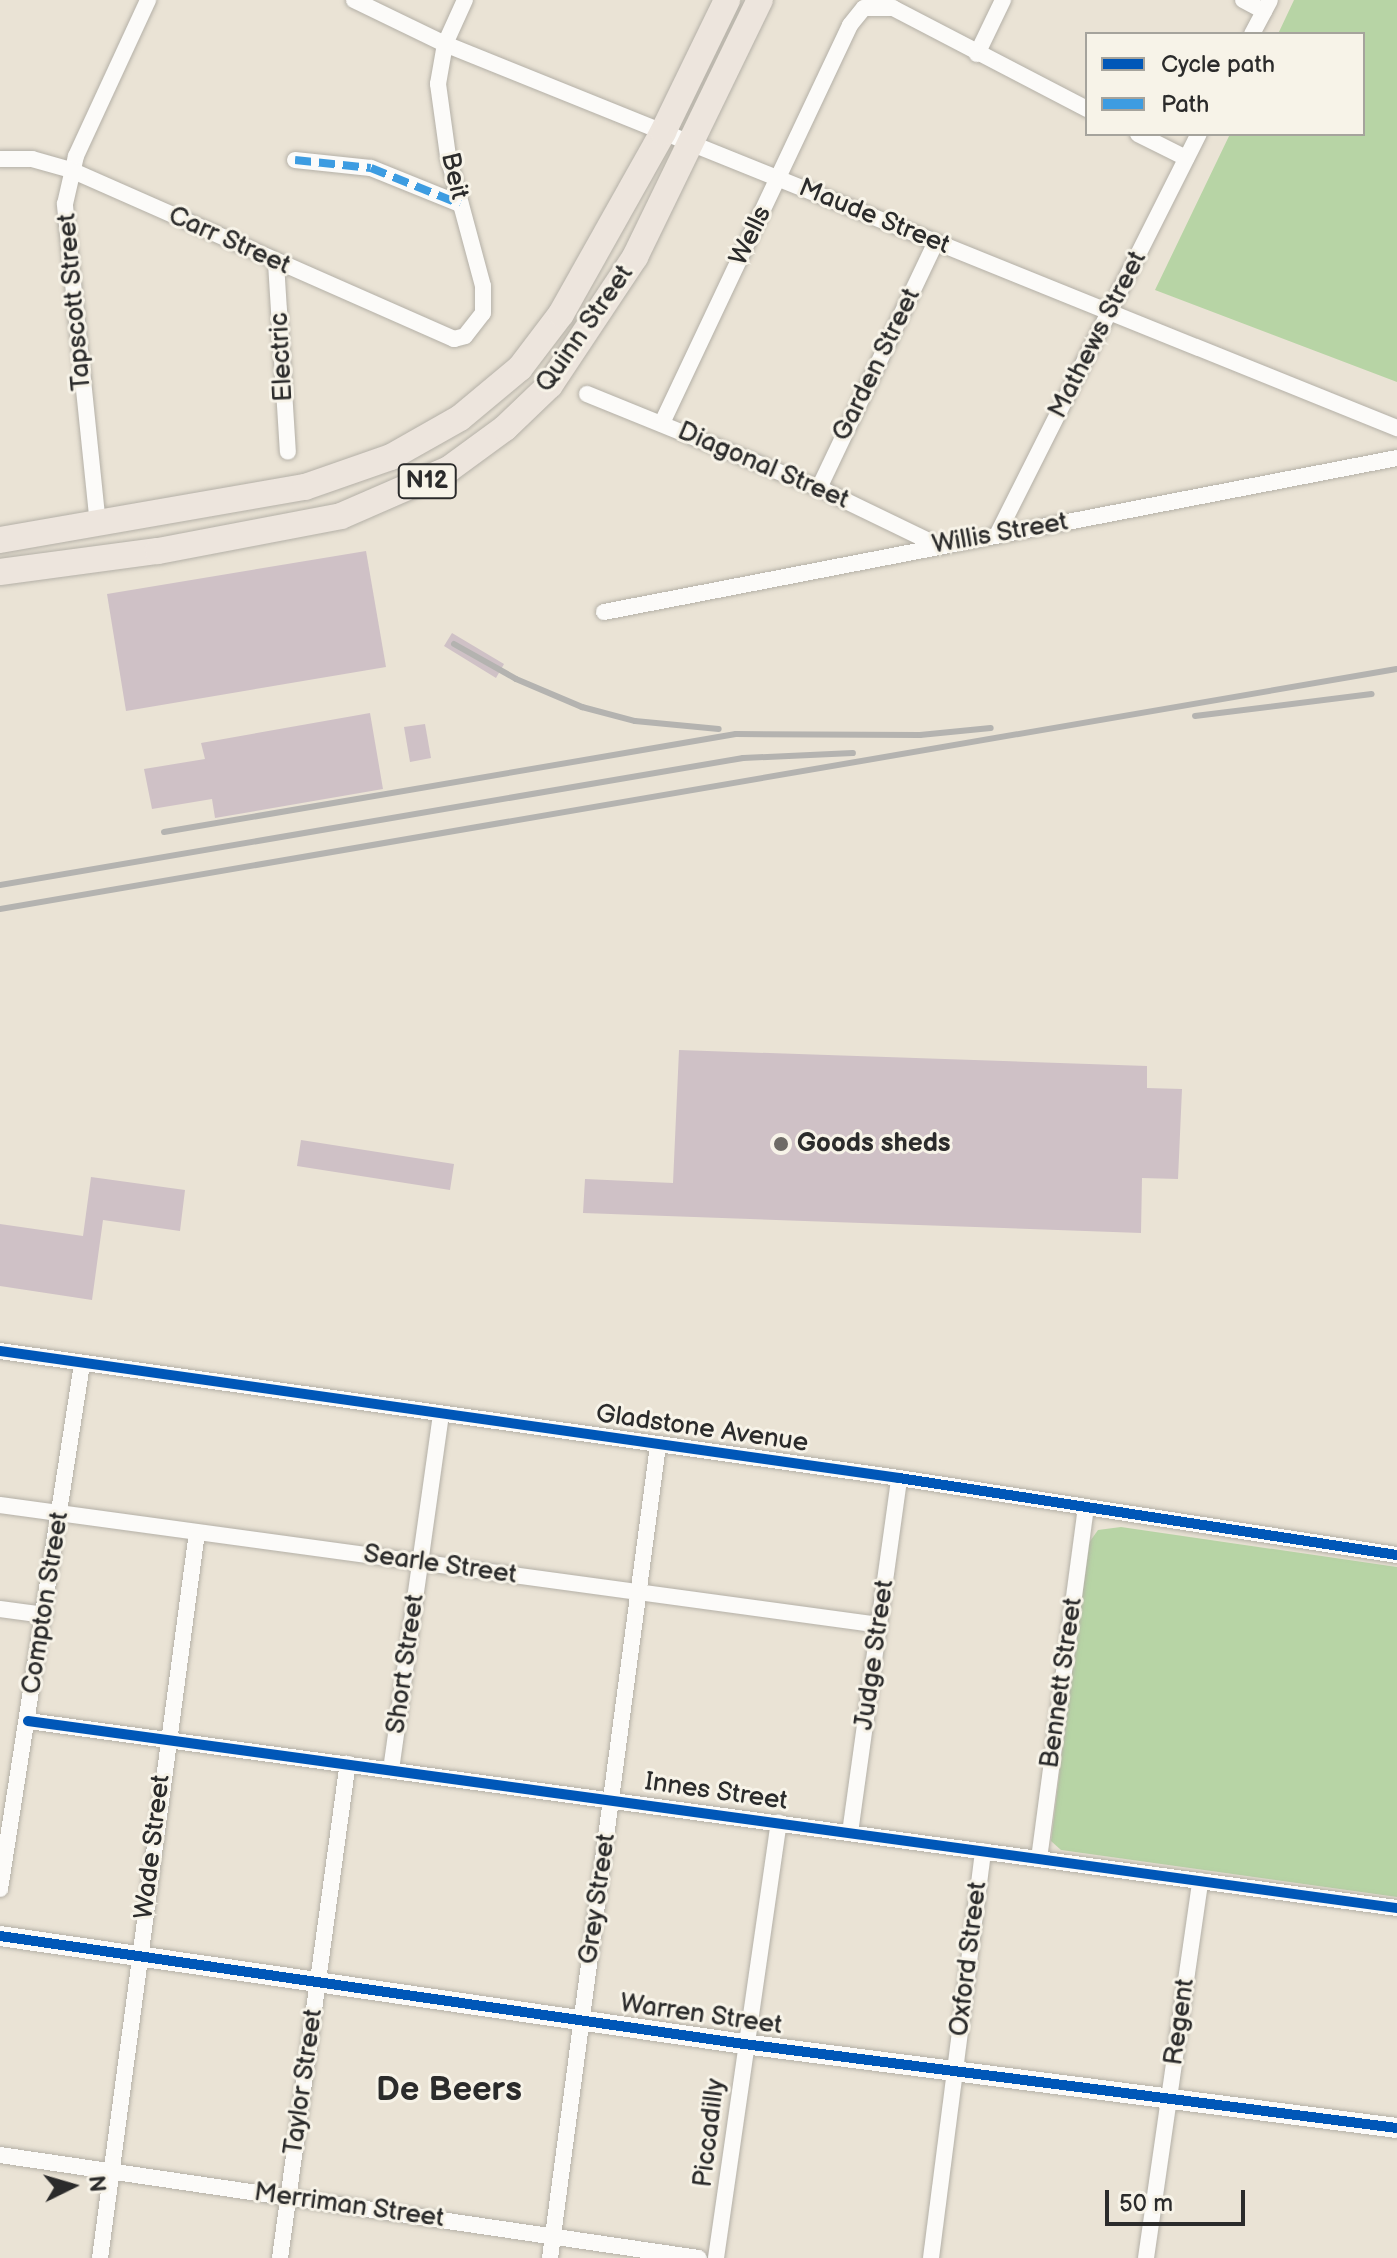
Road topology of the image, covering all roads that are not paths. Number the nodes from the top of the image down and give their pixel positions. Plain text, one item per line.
1 (148, 0) edge
2 (354, 0) edge
3 (465, 0) edge
4 (727, 0) edge
5 (760, 0) edge
6 (1003, 0) edge
7 (1243, 0) edge
8 (1267, 6) edge
9 (1253, 32) edge
10 (445, 44) junction
11 (977, 54) junction
12 (1085, 108) edge
13 (663, 132) junction
14 (1142, 136) edge
15 (1198, 136) edge
16 (692, 143) junction
17 (1186, 158) junction
18 (0, 159) edge
19 (295, 160) dead end
20 (71, 170) junction
21 (779, 177) junction
22 (460, 204) junction
23 (936, 242) junction
24 (276, 263) junction
25 (1110, 315) junction
26 (454, 339) joint
27 (587, 394) dead end
28 (662, 423) junction
29 (1397, 428) edge
30 (288, 452) dead end
31 (1397, 458) edge
32 (819, 488) junction
33 (98, 525) junction
34 (997, 535) junction
35 (0, 540) edge
36 (937, 545) junction
37 (0, 572) edge
38 (604, 612) dead end
39 (0, 1351) edge
40 (82, 1364) junction
41 (441, 1416) junction
42 (658, 1445) junction
43 (899, 1478) junction
44 (0, 1505) edge
45 (1086, 1507) junction
46 (60, 1513) junction
47 (197, 1532) junction
48 (1397, 1555) edge
49 (420, 1563) junction
50 (638, 1592) junction
51 (0, 1609) edge
52 (45, 1615) junction
53 (879, 1625) junction
54 (28, 1721) junction
55 (166, 1739) junction
56 (348, 1764) junction
57 (391, 1770) junction
58 (611, 1800) junction
59 (6, 1812) edge
60 (779, 1823) junction
61 (850, 1833) junction
62 (983, 1851) junction
63 (1039, 1859) junction
64 (1200, 1881) junction
65 (0, 1889) edge
66 (1397, 1908) edge
67 (0, 1936) edge
68 (141, 1957) junction
69 (318, 1982) junction
70 (582, 2021) junction
71 (744, 2044) junction
72 (955, 2069) junction
73 (1170, 2100) junction
74 (1397, 2128) edge
75 (0, 2155) edge
76 (112, 2170) junction
77 (288, 2198) junction
78 (553, 2237) junction
79 (100, 2258) edge
80 (280, 2258) edge
81 (550, 2258) edge
82 (698, 2258) edge
83 (716, 2258) edge
84 (931, 2258) edge
85 (1146, 2258) edge

1 - 20 street, Tapscott Street
2 - 10 street, Maude Street
3 - 10 street, Beit
4 - 13 highway, Quinn Street / N12
5 - 16 highway, Quinn Street / N12
6 - 11 street
7 - 8 street
8 - 9 street
10 - 13 street, Maude Street
10 - 22 street, Beit
11 - 12 street
11 - 21 street, Wells
13 - 16 street, Maude Street
13 - 33 highway, Quinn Street / N12
14 - 17 street
15 - 17 street, Mathews Street
16 - 21 street, Maude Street
16 - 37 highway, Quinn Street / N12
17 - 25 street, Mathews Street
18 - 20 street, Carr Street
19 - 22 street
20 - 24 street, Carr Street
20 - 33 street, Tapscott Street
21 - 23 street, Maude Street
21 - 28 street, Wells
22 - 26 street, Beit
23 - 25 street, Maude Street
23 - 32 street, Garden Street
24 - 26 street, Carr Street
24 - 30 street, Electric
25 - 29 street, Maude Street
25 - 34 street, Mathews Street
27 - 28 street, Diagonal Street
28 - 32 street, Diagonal Street
31 - 34 street, Willis Street
32 - 36 street, Diagonal Street
33 - 35 highway, Quinn Street / N12
34 - 36 street, Willis Street
36 - 38 street, Willis Street
39 - 40 street, Gladstone Avenue
40 - 41 street, Gladstone Avenue
40 - 46 street, Compton Street
41 - 42 street, Gladstone Avenue
41 - 49 street, Short Street
42 - 43 street, Gladstone Avenue
42 - 50 street, Grey Street
43 - 45 street, Gladstone Avenue
43 - 53 street, Judge Street
44 - 46 street, Searle Street
45 - 48 street, Gladstone Avenue
45 - 63 street, Bennett Street
46 - 47 street, Searle Street
46 - 52 street, Compton Street
47 - 49 street, Searle Street
47 - 55 street, Wade Street
49 - 50 street, Searle Street
49 - 57 street, Short Street
50 - 53 street, Searle Street
50 - 58 street, Grey Street
51 - 52 street
52 - 54 street, Compton Street
53 - 61 street, Judge Street
54 - 55 street, Innes Street
54 - 59 street, Compton Street
55 - 56 street, Innes Street
55 - 68 street, Wade Street
56 - 57 street, Innes Street
56 - 69 street, Taylor Street
57 - 58 street, Innes Street
58 - 60 street, Innes Street
58 - 70 street, Grey Street
59 - 65 street, Compton Street
60 - 61 street, Innes Street
60 - 71 street, Piccadilly
61 - 62 street, Innes Street
62 - 63 street, Innes Street
62 - 72 street, Oxford Street
63 - 64 street, Innes Street
64 - 66 street, Innes Street
64 - 73 street, Regent
67 - 68 street, Warren Street
68 - 69 street, Warren Street
68 - 76 street, Wade Street
69 - 70 street, Warren Street
69 - 77 street, Taylor Street
70 - 71 street, Warren Street
70 - 78 street, Grey Street
71 - 72 street, Warren Street
71 - 83 street, Piccadilly
72 - 73 street, Warren Street
72 - 84 street, Oxford Street
73 - 74 street, Warren Street
73 - 85 street, Regent
75 - 76 street, Merriman Street
76 - 77 street, Merriman Street
76 - 79 street, Wade Street
77 - 78 street, Merriman Street
77 - 80 street, Taylor Street
78 - 81 street, Grey Street
78 - 82 street, Merriman Street

